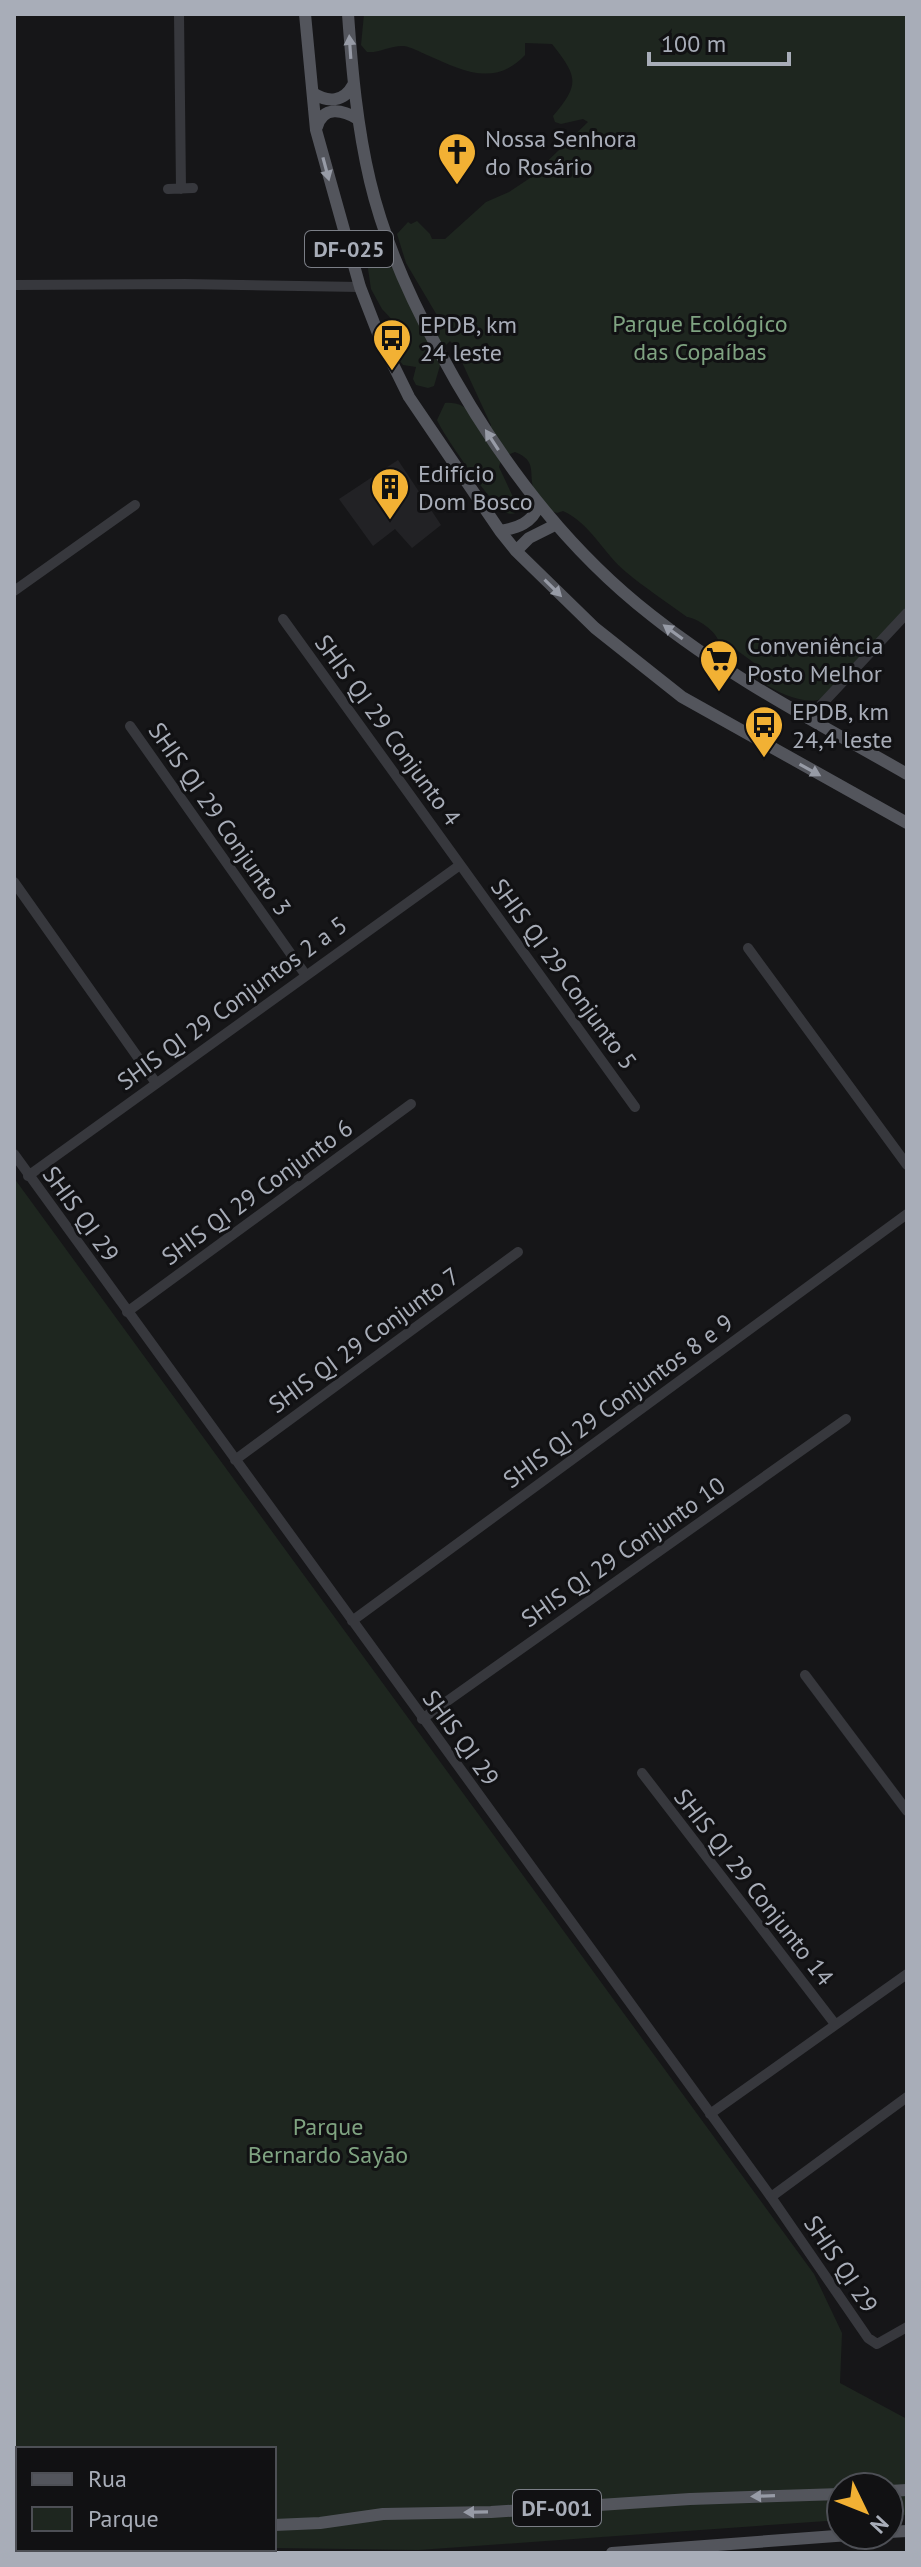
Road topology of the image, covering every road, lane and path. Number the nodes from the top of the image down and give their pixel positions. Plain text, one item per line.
1 (179, 14) edge
2 (305, 14) edge
3 (348, 14) edge
4 (353, 85) junction
5 (313, 93) junction
6 (358, 119) junction
7 (316, 130) junction
8 (168, 189) dead end
9 (14, 285) edge
10 (360, 287) junction
11 (135, 505) dead end
12 (539, 505) junction
13 (555, 525) junction
14 (500, 531) junction
15 (516, 551) junction
16 (14, 591) edge
17 (907, 613) edge
18 (283, 619) dead end
19 (808, 719) junction
20 (130, 726) dead end
21 (907, 774) edge
22 (907, 823) edge
23 (460, 865) junction
24 (14, 882) edge
25 (748, 948) dead end
26 (305, 974) junction
27 (156, 1083) junction
28 (411, 1104) dead end
29 (635, 1107) dead end
30 (14, 1154) edge
31 (907, 1165) edge
32 (28, 1176) junction
33 (907, 1214) edge
34 (518, 1252) dead end
35 (127, 1312) junction
36 (846, 1419) dead end
37 (235, 1460) junction
38 (352, 1621) junction
39 (805, 1675) dead end
40 (422, 1719) junction
41 (642, 1773) dead end
42 (907, 1811) edge
43 (907, 1974) edge
44 (835, 2024) junction
45 (907, 2097) edge
46 (710, 2114) junction
47 (771, 2197) junction
48 (907, 2327) edge
49 (825, 2495) edge
50 (276, 2525) edge
51 (825, 2537) edge
52 (612, 2553) edge

1 - 8 street
2 - 5 main road, DF-025
4 -> 3 main road, DF-025
4 - 5 main road
4 - 6 main road, DF-025
5 - 7 main road, DF-025
6 - 7 main road
12 -> 6 main road, DF-025
7 -> 10 main road, DF-025
9 - 10 street
10 - 14 main road, DF-025
11 - 16 street
12 - 13 main road, DF-025
12 - 14 main road
13 - 15 main road
19 -> 13 main road, DF-025
14 - 15 main road, DF-025
15 -> 22 main road, DF-025
17 - 19 street
18 - 23 street, SHIS QI 29 Conjunto 4
19 - 21 main road, DF-025
20 - 26 street, SHIS QI 29 Conjunto 3
23 - 26 street, SHIS QI 29 Conjuntos 2 a 5
23 - 29 street, SHIS QI 29 Conjunto 5
24 - 27 street
25 - 31 street
26 - 27 street, SHIS QI 29 Conjuntos 2 a 5
27 - 32 street, SHIS QI 29 Conjuntos 2 a 5
28 - 35 street, SHIS QI 29 Conjunto 6
30 - 32 street, SHIS QI 29
32 - 35 street, SHIS QI 29
33 - 38 street, SHIS QI 29 Conjuntos 8 e 9
34 - 37 street, SHIS QI 29 Conjunto 7
35 - 37 street, SHIS QI 29
36 - 40 street, SHIS QI 29 Conjunto 10
37 - 38 street, SHIS QI 29
38 - 40 street, SHIS QI 29
39 - 42 street
40 - 46 street, SHIS QI 29
41 - 44 street, SHIS QI 29 Conjunto 14
43 - 44 street
44 - 46 street
45 - 47 street
46 - 47 street, SHIS QI 29
47 - 48 street, SHIS QI 29
49 -> 50 main road, DF-001
51 - 52 main road, DF-001

